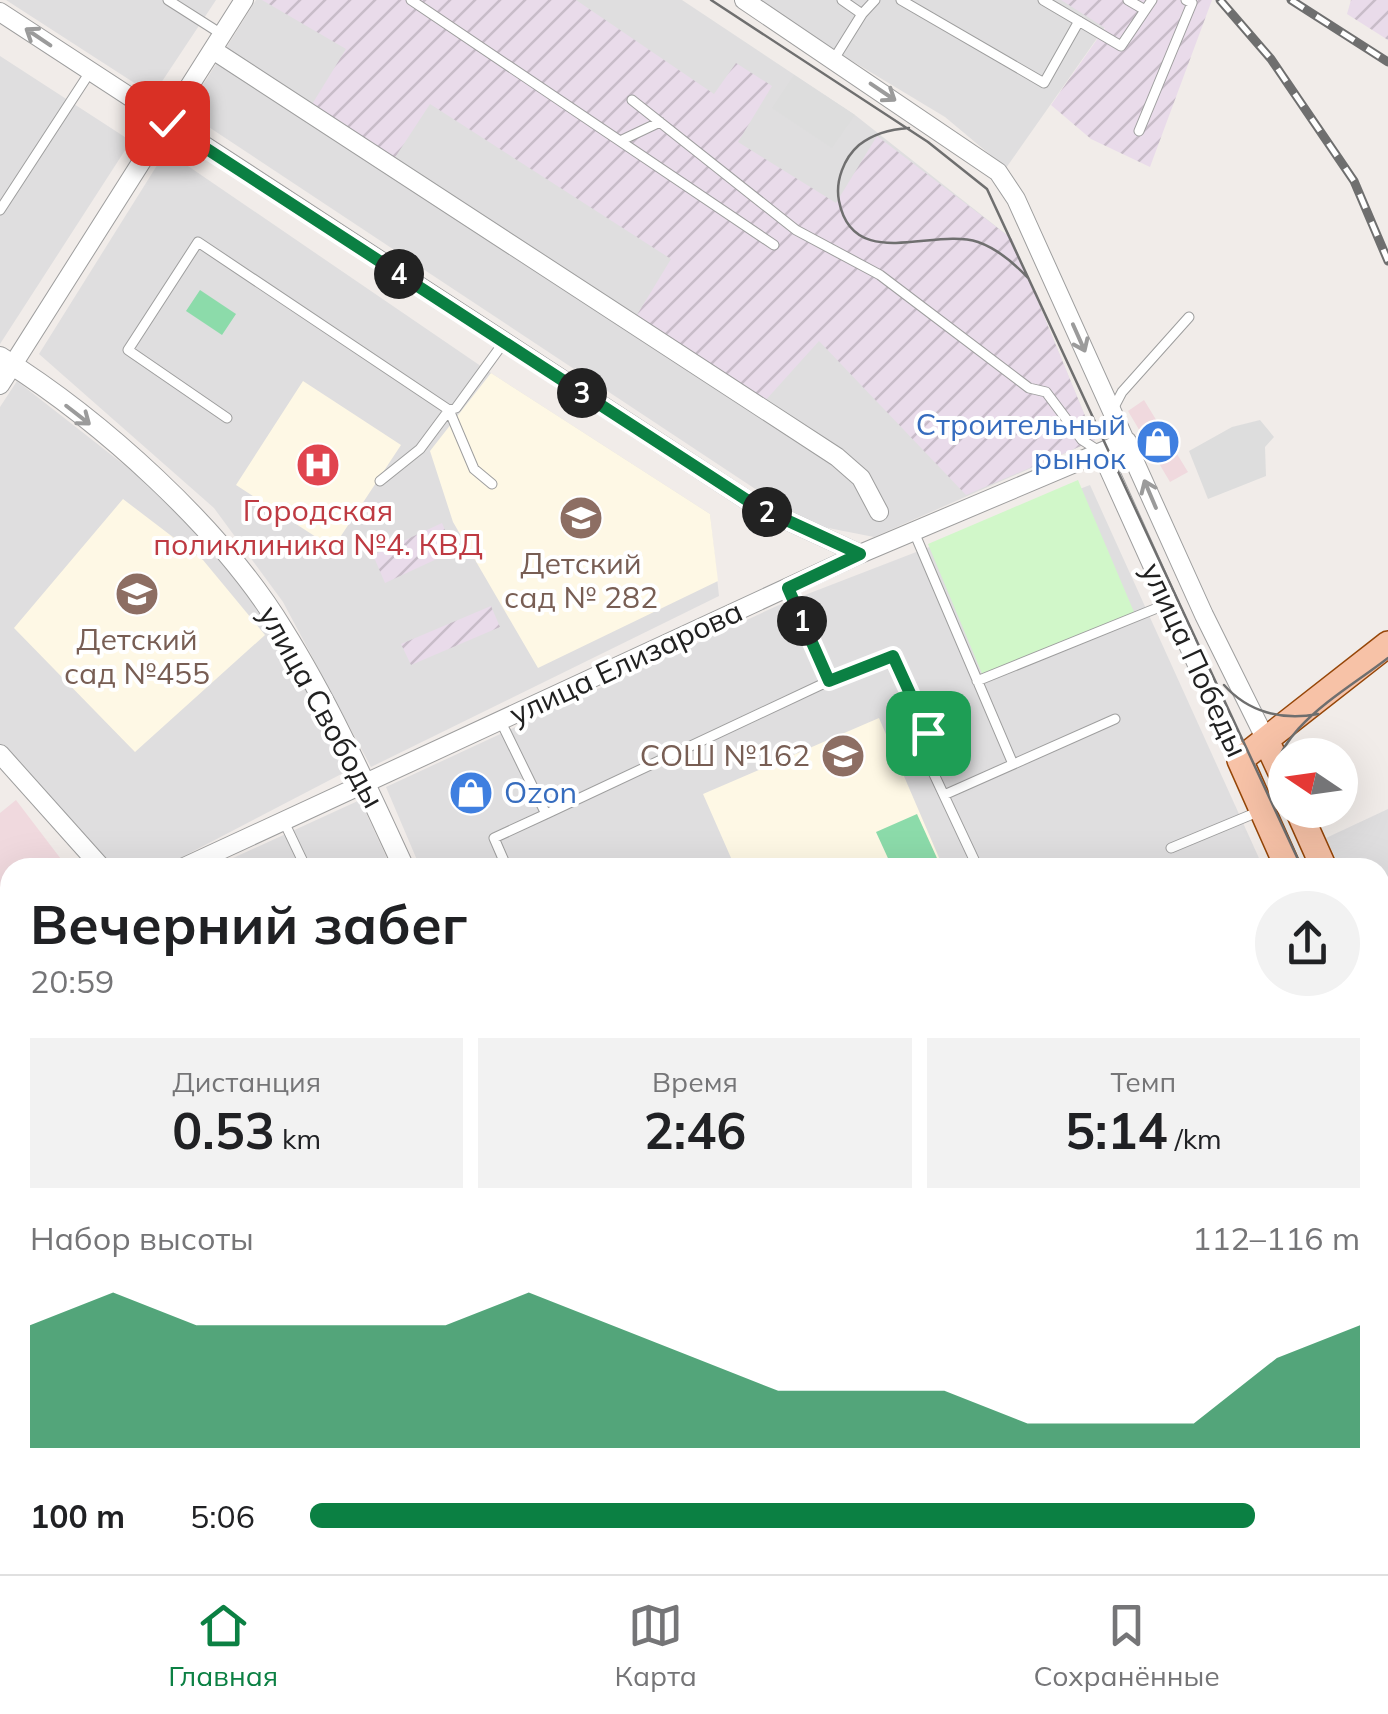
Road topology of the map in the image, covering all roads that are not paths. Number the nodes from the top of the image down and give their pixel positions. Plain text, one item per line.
1 (168, 0) edge
2 (244, 0) edge
3 (411, 0) edge
4 (744, 0) edge
5 (842, 0) edge
6 (876, 0) edge
7 (900, 0) edge
8 (1043, 0) edge
9 (1128, 0) edge
10 (1152, 0) edge
11 (1186, 0) edge
12 (1145, 10) junction
13 (0, 12) edge
14 (862, 14) junction
15 (1079, 21) junction
16 (218, 42) junction
17 (834, 59) junction
18 (90, 72) junction
19 (632, 100) dead end
20 (660, 122) junction
21 (167, 123) junction
22 (1139, 131) dead end
23 (620, 141) junction
24 (0, 210) edge
25 (774, 244) dead end
26 (1189, 317) dead end
27 (504, 342) junction
28 (7, 361) edge
29 (0, 385) edge
30 (449, 410) junction
31 (1112, 411) junction
32 (227, 418) dead end
33 (1127, 441) junction
34 (1101, 452) junction
35 (380, 481) dead end
36 (492, 484) dead end
37 (879, 512) dead end
38 (914, 532) junction
39 (860, 554) junction
40 (788, 588) junction
41 (1168, 604) junction
42 (1388, 644) edge
43 (829, 681) junction
44 (977, 681) junction
45 (1116, 719) dead end
46 (501, 721) junction
47 (1266, 740) junction
48 (1268, 744) edge
49 (0, 754) edge
50 (1240, 760) junction
51 (1012, 764) junction
52 (366, 784) junction
53 (944, 794) junction
54 (1262, 810) junction
55 (546, 814) junction
56 (286, 824) junction
57 (1306, 828) edge
58 (1171, 848) dead end
59 (93, 858) edge
60 (206, 858) edge
61 (301, 858) edge
62 (399, 858) edge
63 (503, 858) edge
64 (973, 858) edge
65 (1284, 858) edge
66 (1320, 858) edge

1 - 16 lane
2 - 16 street
3 - 23 lane
4 - 17 street, улица Победы
5 - 14 lane
6 - 14 lane
7 - 15 lane
8 - 15 lane
9 - 12 lane
10 - 12 lane
11 - 22 lane
12 - 15 lane
18 -> 13 street
14 - 17 lane
16 - 21 street
16 - 37 street
17 -> 31 street, улица Победы
18 - 21 street
18 - 24 lane
19 - 20 lane
20 - 23 lane
20 - 34 lane
21 - 27 street
21 - 28 street
23 - 25 lane
26 - 31 lane
27 - 30 lane
27 - 39 street
28 - 29 street
28 -> 52 street, улица Свободы
30 - 32 lane
30 - 35 lane
30 - 36 lane
31 - 33 street, улица Победы
33 - 34 street, улица Елизарова
47 -> 33 street, улица Победы
34 - 38 street, улица Елизарова
34 - 41 street, улица Победы
38 - 39 street, улица Елизарова
38 - 44 lane
39 - 40 street, улица Елизарова
40 - 43 lane
40 - 46 street, улица Елизарова
41 - 44 lane
41 - 50 street, улица Победы
42 - 47 main road
43 - 53 lane
43 - 55 lane
44 - 51 lane
45 - 51 lane
46 - 52 street, улица Елизарова
46 - 55 lane
47 - 48 main road, улица Победы
47 - 50 main road
49 - 59 street
50 - 54 main road, улица Победы
51 - 53 lane
52 - 56 street, улица Елизарова
52 - 62 street, улица Свободы
53 - 64 lane
54 - 58 lane
54 - 65 main road, улица Победы
55 - 63 lane
56 - 60 street, улица Елизарова
56 - 61 lane
57 - 66 main road

